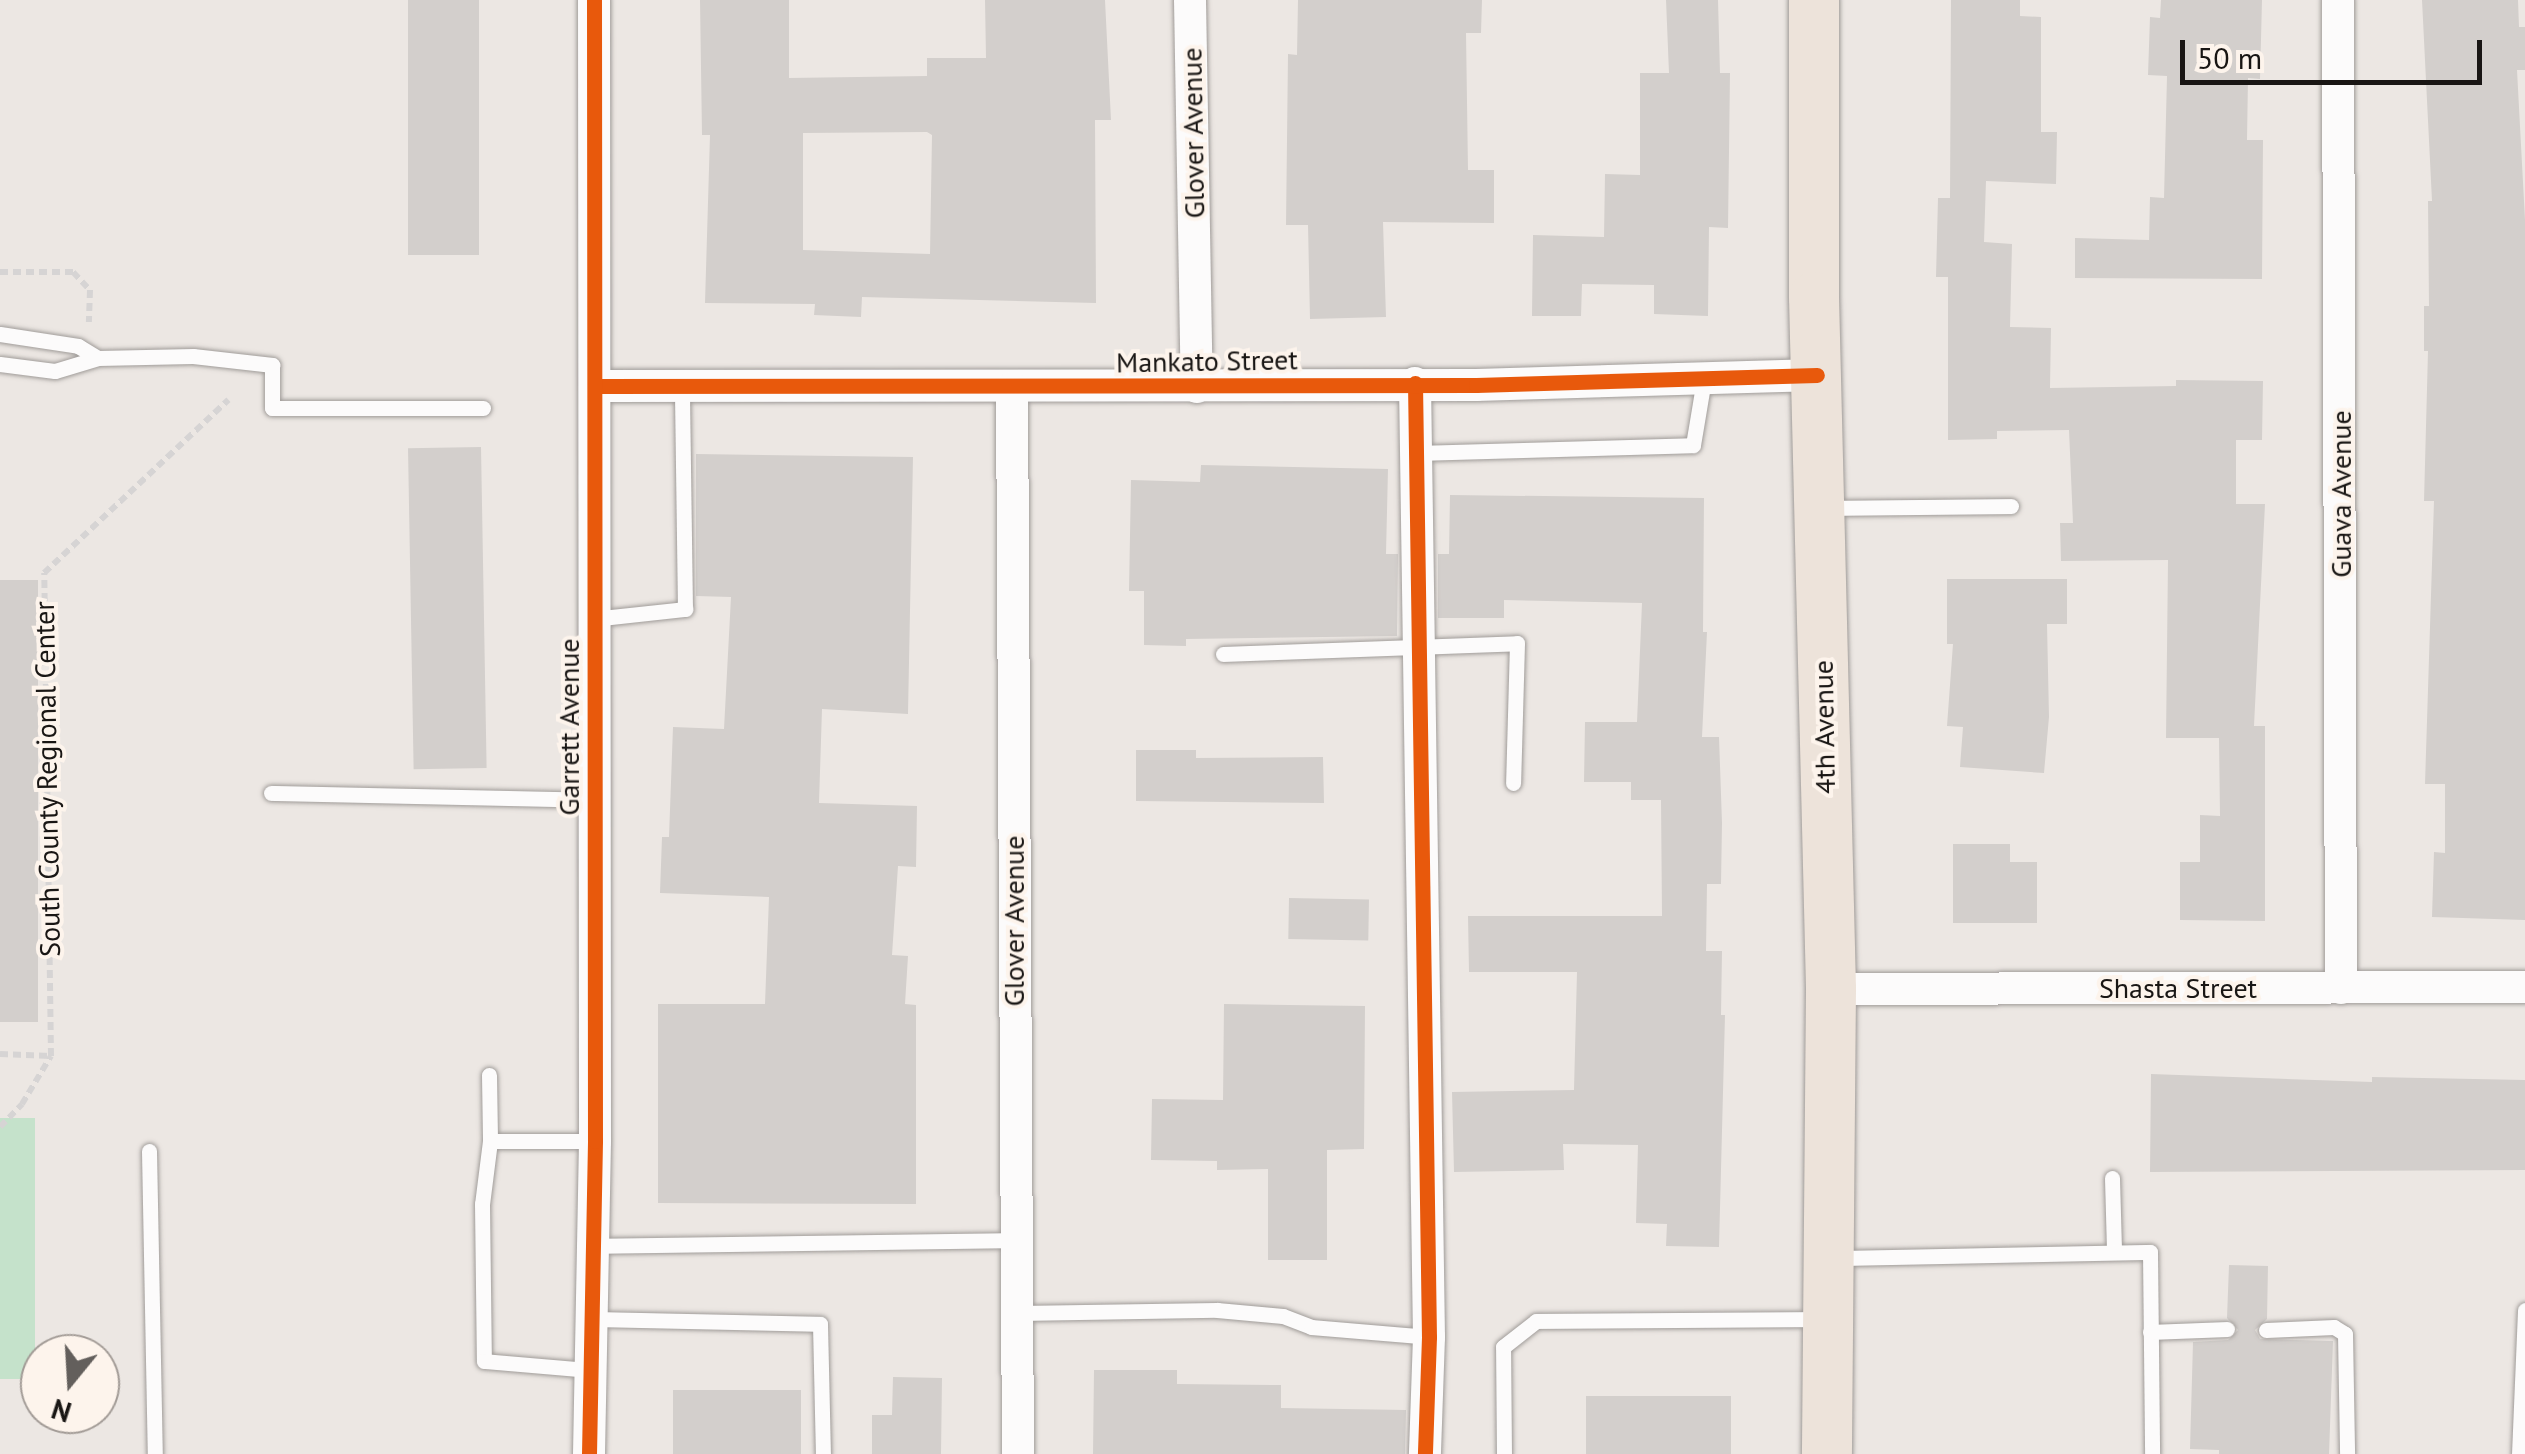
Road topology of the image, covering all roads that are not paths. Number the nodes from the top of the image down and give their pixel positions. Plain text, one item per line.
1 (594, 0) edge
2 (1190, 0) edge
3 (1814, 0) edge
4 (2338, 0) edge
5 (0, 334) edge
6 (98, 358) junction
7 (0, 364) edge
8 (1818, 374) junction
9 (1704, 378) junction
10 (1416, 384) junction
11 (597, 386) junction
12 (682, 386) junction
13 (1198, 387) junction
14 (1012, 388) junction
15 (483, 408) dead end
16 (1414, 452) junction
17 (2011, 506) dead end
18 (1818, 508) junction
19 (594, 619) junction
20 (1418, 648) junction
21 (1222, 654) dead end
22 (1513, 783) dead end
23 (271, 793) dead end
24 (594, 800) junction
25 (2525, 987) edge
26 (2341, 988) junction
27 (1831, 989) junction
28 (489, 1075) dead end
29 (490, 1141) junction
30 (594, 1142) junction
31 (149, 1151) dead end
32 (2112, 1178) dead end
33 (1016, 1240) junction
34 (590, 1246) junction
35 (2114, 1251) junction
36 (1829, 1258) junction
37 (2525, 1310) edge
38 (1018, 1313) junction
39 (590, 1319) junction
40 (1829, 1319) junction
41 (2227, 1329) dead end
42 (2266, 1330) dead end
43 (2150, 1332) junction
44 (1429, 1337) junction
45 (589, 1370) junction
46 (155, 1454) edge
47 (589, 1454) edge
48 (822, 1454) edge
49 (1018, 1454) edge
50 (1425, 1454) edge
51 (1504, 1454) edge
52 (1827, 1454) edge
53 (2152, 1454) edge
54 (2347, 1454) edge
55 (2519, 1454) edge

1 - 11 street, Garrett Avenue
2 - 13 street, Glover Avenue
3 - 8 main road, 4th Avenue
4 - 26 street, Guava Avenue
5 - 6 lane
6 - 7 lane
6 - 15 lane
8 - 9 street, Mankato Street
8 - 18 main road, 4th Avenue
9 - 10 street, Mankato Street
9 - 16 lane
10 - 13 street, Mankato Street
10 - 16 street
11 - 12 street, Mankato Street
11 - 19 street, Garrett Avenue
12 - 14 street, Mankato Street
12 - 19 lane
13 - 14 street, Mankato Street
14 - 33 street, Glover Avenue
16 - 20 street
17 - 18 lane
18 - 27 main road, 4th Avenue
19 - 24 street, Garrett Avenue
20 - 21 lane
20 - 22 lane
20 - 44 street
23 - 24 lane
24 - 30 street, Garrett Avenue
25 - 26 street, Shasta Street
26 - 27 street, Shasta Street
27 - 36 main road, 4th Avenue
28 - 29 lane
29 - 30 lane
29 - 45 lane
30 - 34 street, Garrett Avenue
31 - 46 lane
32 - 35 lane
33 - 34 lane
33 - 38 street, Glover Avenue
34 - 39 street, Garrett Avenue
35 - 36 lane
35 - 43 lane
36 - 40 main road, 4th Avenue
37 - 55 lane
38 - 44 lane
38 - 49 street, Glover Avenue
39 - 45 street, Garrett Avenue
39 - 48 lane
40 - 51 lane
40 - 52 main road, 4th Avenue
41 - 43 lane
42 - 54 lane
43 - 53 lane
44 - 50 street
45 - 47 street, Garrett Avenue

